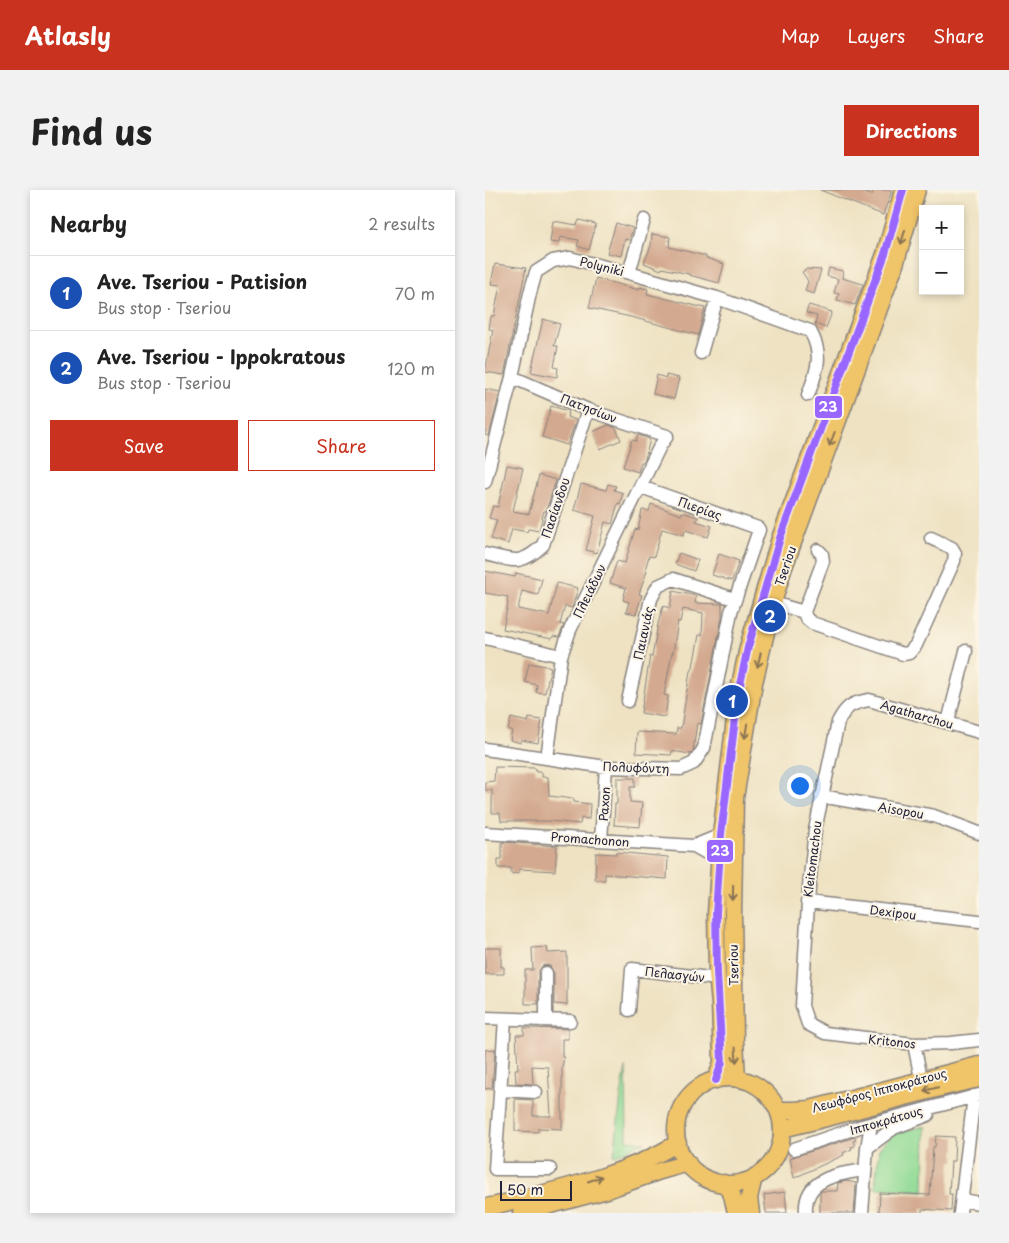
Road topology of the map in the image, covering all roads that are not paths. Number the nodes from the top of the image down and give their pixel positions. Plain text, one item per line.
1 (903, 190) edge
2 (917, 190) edge
3 (644, 220) dead end
4 (629, 273) junction
5 (717, 298) junction
6 (701, 353) dead end
7 (512, 377) junction
8 (808, 395) dead end
9 (588, 410) junction
10 (667, 436) joint
11 (485, 478) edge
12 (641, 486) junction
13 (759, 530) joint
14 (931, 538) dead end
15 (818, 550) dead end
16 (485, 554) edge
17 (734, 600) junction
18 (773, 603) junction
19 (804, 612) junction
20 (485, 638) edge
21 (966, 651) dead end
22 (561, 656) junction
23 (628, 701) dead end
24 (855, 702) joint
25 (948, 722) junction
26 (979, 732) edge
27 (485, 748) edge
28 (547, 758) junction
29 (606, 767) junction
30 (821, 796) junction
31 (485, 832) edge
32 (979, 833) edge
33 (721, 835) junction
34 (601, 840) junction
35 (694, 846) junction
36 (719, 860) junction
37 (807, 902) junction
38 (979, 921) edge
39 (546, 974) dead end
40 (718, 979) junction
41 (629, 1010) dead end
42 (485, 1018) edge
43 (505, 1019) junction
44 (546, 1020) junction
45 (570, 1021) dead end
46 (808, 1024) joint
47 (979, 1040) edge
48 (915, 1044) junction
49 (979, 1065) edge
50 (737, 1078) junction
51 (921, 1078) junction
52 (979, 1079) edge
53 (716, 1080) junction
54 (500, 1090) junction
55 (536, 1092) dead end
56 (977, 1095) edge
57 (962, 1107) dead end
58 (862, 1108) junction
59 (778, 1110) junction
60 (871, 1124) junction
61 (782, 1129) junction
62 (678, 1143) junction
63 (794, 1148) dead end
64 (867, 1148) junction
65 (688, 1163) junction
66 (550, 1169) dead end
67 (865, 1170) junction
68 (754, 1177) junction
69 (724, 1183) junction
70 (979, 1203) edge
71 (750, 1205) edge
72 (485, 1207) edge
73 (961, 1207) edge
74 (521, 1213) edge
75 (737, 1213) edge
76 (806, 1213) edge
77 (862, 1213) edge

1 - 33 main road, Tseriou
2 -> 18 main road, Tseriou
3 - 4 street
4 - 5 street, Polyniki
4 - 7 street, Polyniki
5 - 6 street
5 - 8 street, Polyniki
7 - 9 street, Πατησίων
7 - 11 street, Polyniki
9 - 10 street, Πατησίων
9 - 16 street, Πασίανδου
10 - 12 street, Πλειάδων
12 - 13 street, Πιερίας
12 - 22 street, Πλειάδων
13 - 17 street, Πολυφόντη
14 - 19 street
15 - 19 street
17 - 23 street, Παιανιάς
17 - 29 street, Πολυφόντη
18 - 19 street
18 -> 50 main road, Tseriou
20 - 22 street
21 - 25 street
22 - 28 street, Πλειάδων
24 - 25 street, Agatharchou
24 - 30 street, Kleitomachou
25 - 26 street, Agatharchou
27 - 28 street, Πολυφόντη
28 - 29 street, Πολυφόντη
29 - 34 street, Paxon
30 - 32 street, Aisopou
30 - 37 street, Kleitomachou
31 - 34 street, Promachonon
33 - 35 street, Promachonon
33 - 36 main road, Tseriou
34 - 35 street, Promachonon
35 - 36 street, Promachonon
36 - 40 main road, Tseriou
37 - 38 street, Dexipou
37 - 46 street, Kleitomachou
39 - 44 street
40 - 41 street, Πελασγών
40 - 53 main road, Tseriou
42 - 43 street
43 - 44 street
43 - 54 street
44 - 45 street
46 - 48 street, Kritonos
47 - 48 street, Kritonos
48 - 51 street
49 - 51 main road, Λεωφόρος Ιπποκράτους
50 - 53 main road
50 - 59 main road
51 - 59 main road, Λεωφόρος Ιπποκράτους
52 -> 58 main road, Λεωφόρος Ιπποκράτους
53 - 62 main road
54 - 55 street
54 - 66 street
56 - 60 street, Ιπποκράτους
56 - 73 street
57 - 64 street
58 - 60 street
58 - 61 main road, Λεωφόρος Ιπποκράτους
59 - 61 main road
60 - 63 street, Ιπποκράτους
60 - 64 street
61 - 68 main road
62 - 65 main road
72 -> 62 main road
64 - 67 street
65 - 69 main road
65 - 74 main road
67 - 76 street
67 - 77 street
68 - 69 main road
68 - 71 main road
69 - 75 main road
70 - 73 street

